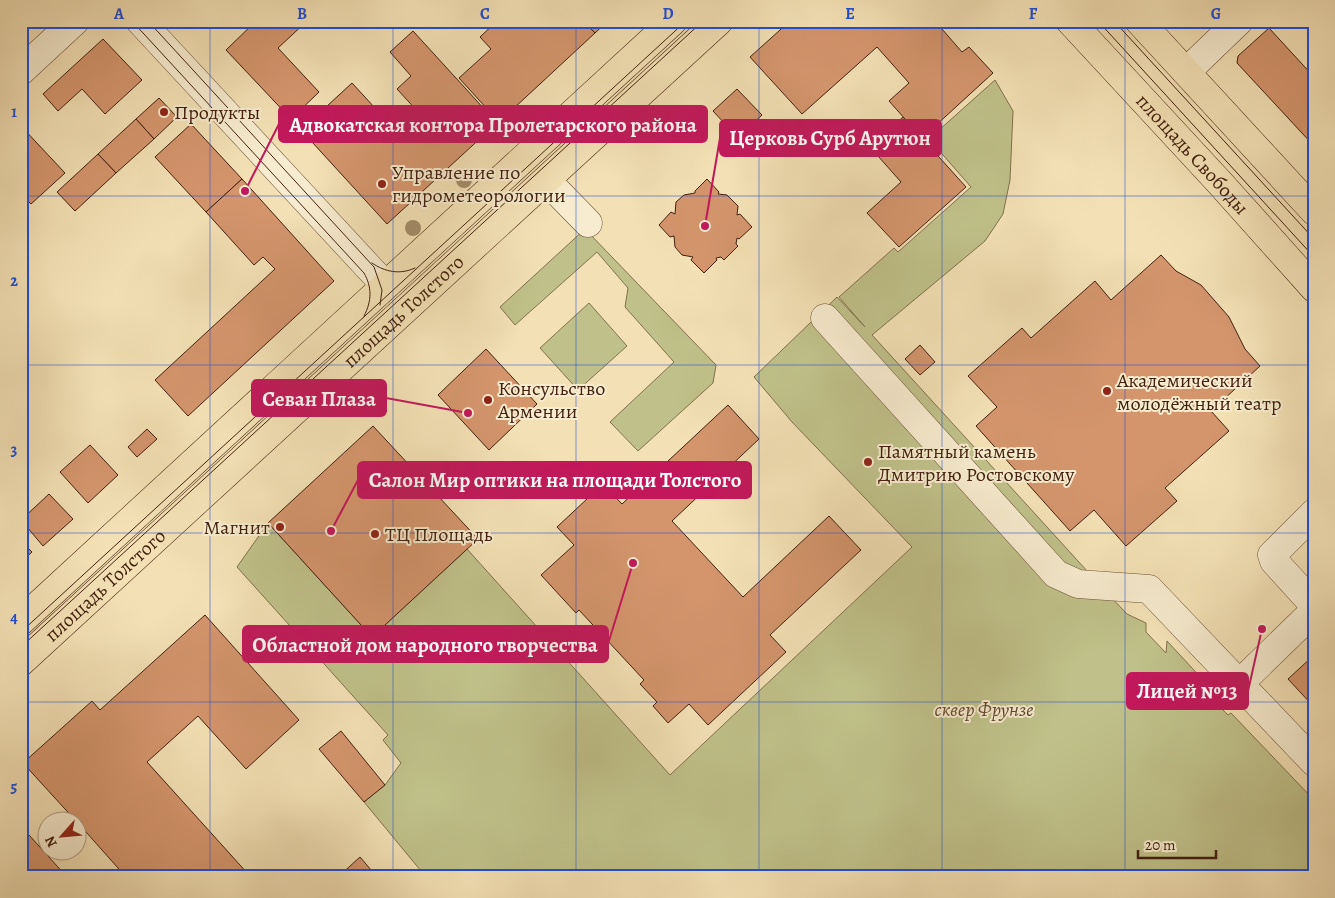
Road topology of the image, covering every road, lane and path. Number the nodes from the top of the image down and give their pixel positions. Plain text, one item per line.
1 (75, 21) edge
2 (140, 21) edge
3 (673, 21) edge
4 (719, 21) edge
5 (1070, 21) edge
6 (1139, 21) edge
7 (1239, 21) edge
8 (21, 71) edge
9 (1186, 72) junction
10 (547, 181) junction
11 (1314, 211) edge
12 (588, 223) dead end
13 (384, 285) junction
14 (1314, 288) edge
15 (825, 318) dead end
16 (1314, 513) edge
17 (1314, 605) edge
18 (1314, 610) edge
19 (21, 621) edge
20 (21, 662) edge
21 (1239, 684) junction
22 (1314, 762) edge

1 - 8 street
2 - 13 street
3 - 13 main road, площадь Толстого
4 - 10 main road, площадь Толстого
5 - 14 main road, площадь Свободы
6 - 9 main road
7 - 9 street
9 - 11 main road
10 - 12 street
10 - 20 main road, площадь Толстого
13 - 19 main road, площадь Толстого
15 - 21 street
16 - 17 street
18 - 21 street
21 - 22 street

